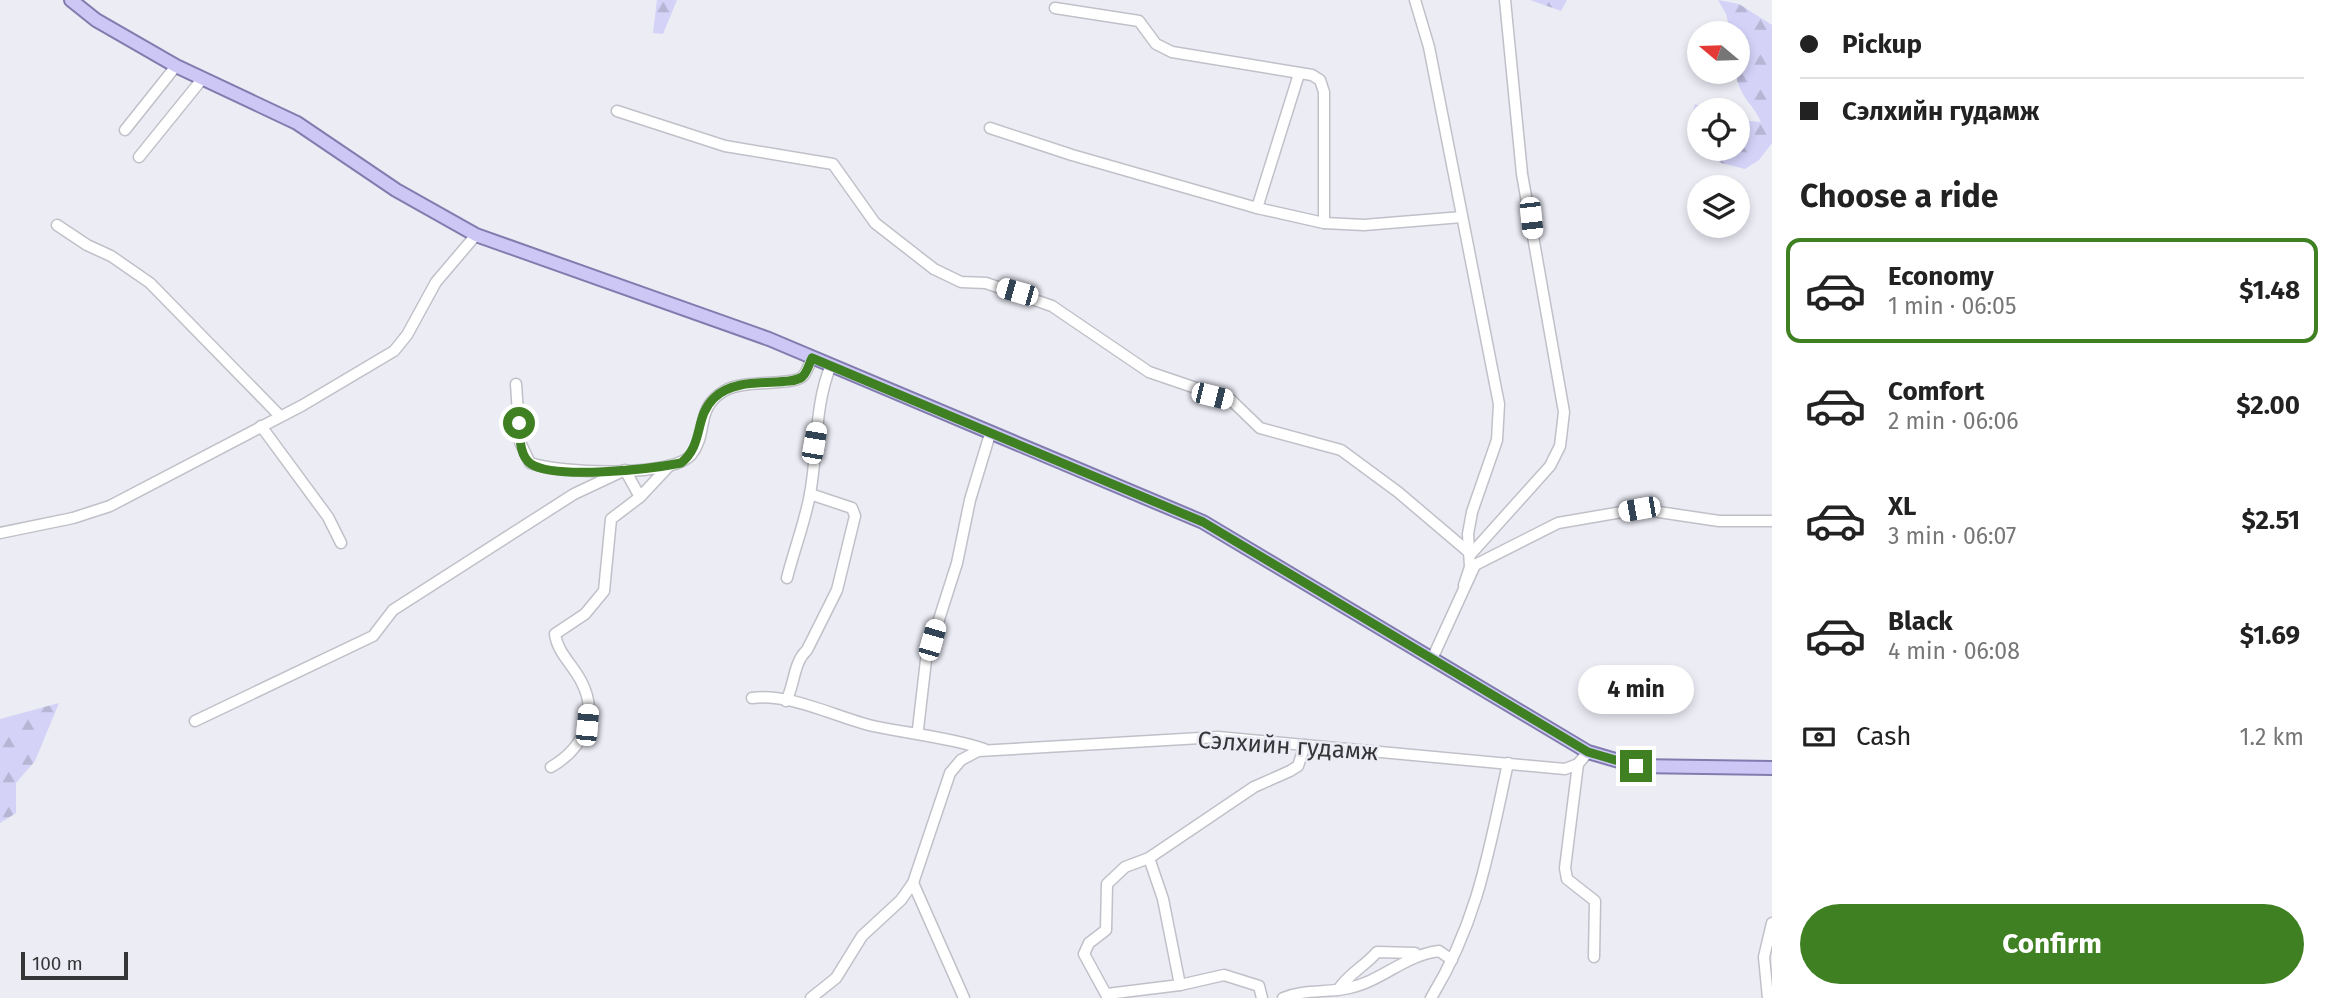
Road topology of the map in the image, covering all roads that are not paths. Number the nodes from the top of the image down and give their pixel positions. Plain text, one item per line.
1 (71, 0) edge
2 (1415, 0) edge
3 (1505, 0) edge
4 (1055, 8) dead end
5 (176, 66) junction
6 (1299, 74) junction
7 (203, 78) junction
8 (617, 111) dead end
9 (990, 128) dead end
10 (125, 130) dead end
11 (139, 157) dead end
12 (1257, 208) junction
13 (1462, 217) junction
14 (1324, 223) junction
15 (57, 225) dead end
16 (476, 235) junction
17 (812, 358) junction
18 (831, 365) junction
19 (516, 384) dead end
20 (279, 415) junction
21 (261, 426) junction
22 (990, 434) junction
23 (670, 465) junction
24 (625, 470) junction
25 (810, 494) junction
26 (639, 497) junction
27 (1772, 521) edge
28 (0, 533) edge
29 (341, 543) dead end
30 (1471, 554) junction
31 (787, 578) dead end
32 (1464, 585) junction
33 (1432, 659) junction
34 (752, 698) dead end
35 (786, 701) junction
36 (195, 721) dead end
37 (918, 729) dead end
38 (1305, 746) junction
39 (988, 751) junction
40 (1588, 752) junction
41 (1508, 763) junction
42 (1578, 764) junction
43 (551, 767) dead end
44 (1772, 768) edge
45 (1149, 858) junction
46 (914, 884) junction
47 (1772, 923) edge
48 (1420, 953) junction
49 (1594, 957) dead end
50 (1452, 960) junction
51 (1180, 985) junction
52 (1338, 989) junction
53 (1108, 996) edge
54 (811, 998) edge
55 (964, 998) edge
56 (1262, 998) edge
57 (1283, 998) edge
58 (1431, 998) edge
59 (1768, 998) edge

1 - 5 main road
2 - 13 street
3 - 30 street
4 - 6 street
5 - 7 main road
5 - 10 street
6 - 12 street
6 - 14 street
7 - 11 street
7 - 16 main road
8 - 30 street
9 - 12 street
12 - 14 street
13 - 14 street
13 - 30 street
15 - 20 street
16 - 17 main road
16 - 20 street
17 - 18 main road
17 - 23 street
18 - 22 main road
18 - 25 street
19 - 24 street
20 - 21 street
21 - 28 street
21 - 29 street
22 - 33 main road
22 - 37 street
23 - 24 street
23 - 26 street
24 - 26 street
24 - 36 street
25 - 31 street
25 - 35 street
26 - 43 street
27 - 32 street
30 - 32 street
32 - 33 street
33 - 40 main road
34 - 35 street
35 - 39 street
38 - 39 street, Сэлхийн гудамж
38 - 41 street, Сэлхийн гудамж
38 - 45 street
39 - 46 street, Сэлхийн гудамж
40 - 42 street
40 - 44 main road
41 - 42 street, Сэлхийн гудамж
41 - 50 street
42 - 49 street
45 - 51 street
45 - 53 street
46 - 54 street, Сэлхийн гудамж
46 - 55 street
47 - 59 street
48 - 50 street
48 - 52 street
48 - 52 street
50 - 58 street
51 - 53 street
51 - 56 street
52 - 57 street

